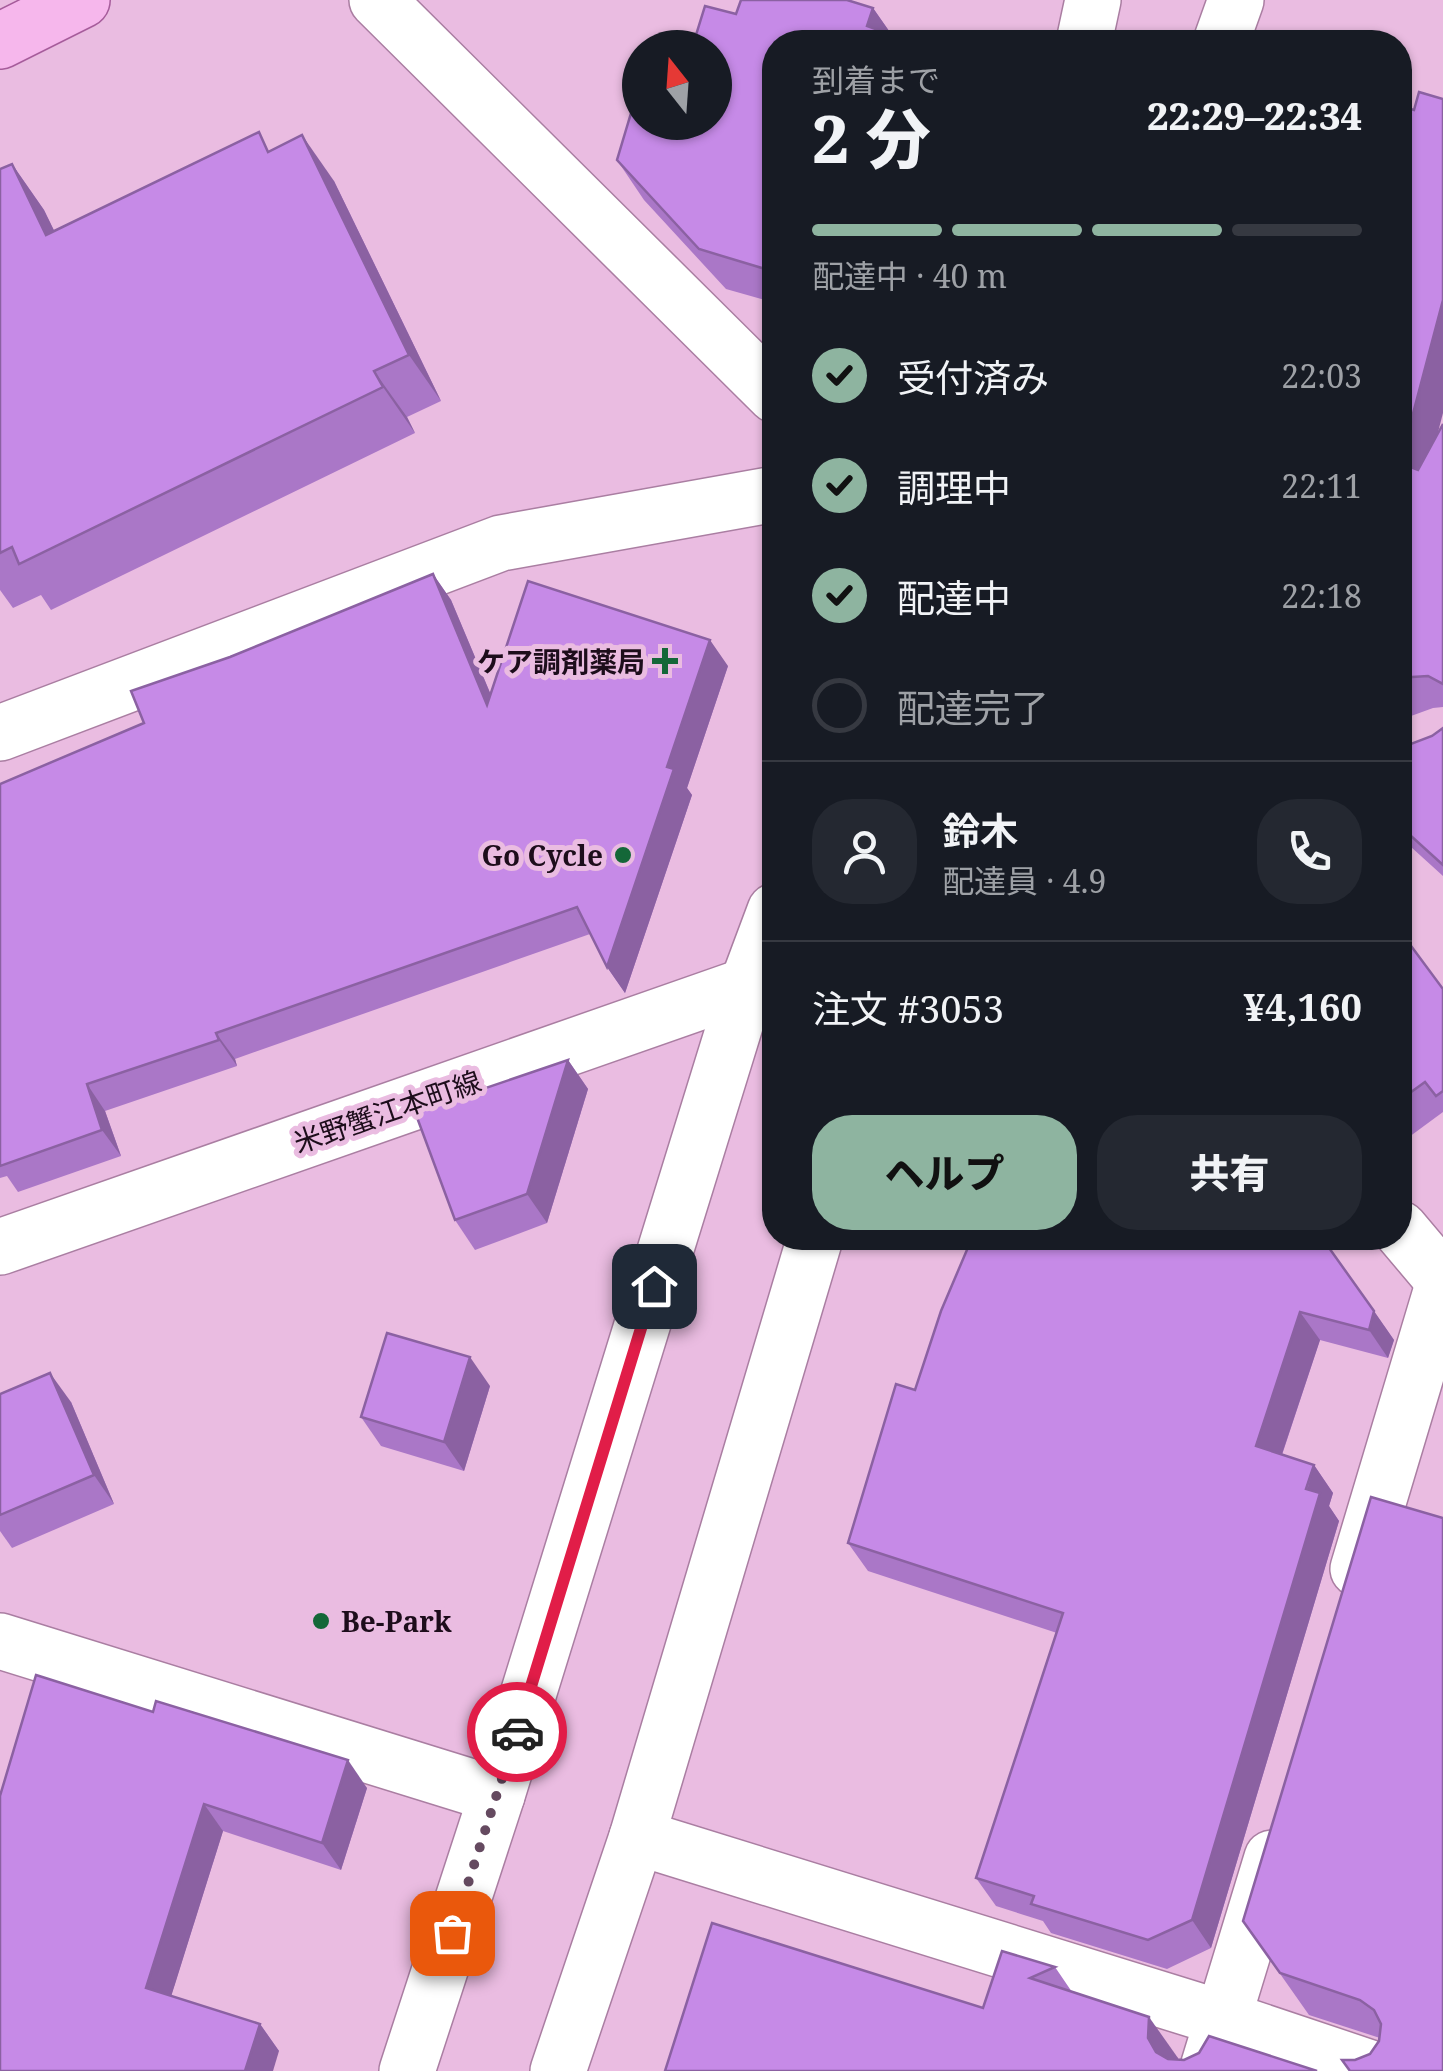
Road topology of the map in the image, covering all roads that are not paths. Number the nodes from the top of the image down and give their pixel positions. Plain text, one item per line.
1 (82, 0) edge
2 (377, 0) edge
3 (1093, 0) edge
4 (1236, 0) edge
5 (1087, 30) edge
6 (1225, 30) edge
7 (0, 40) edge
8 (762, 382) edge
9 (762, 496) edge
10 (0, 733) edge
11 (761, 981) edge
12 (1412, 1244) edge
13 (0, 1247) edge
14 (811, 1250) edge
15 (1443, 1282) edge
16 (1347, 1607) edge
17 (0, 1641) edge
18 (497, 1795) junction
19 (1286, 1808) edge
20 (637, 1838) junction
21 (1224, 2018) junction
22 (408, 2071) edge
23 (558, 2071) edge
24 (1207, 2071) edge
25 (1380, 2071) edge

1 - 7 main road
2 - 8 street
3 - 5 street
4 - 6 street
9 - 10 street
11 - 13 street, 米野蟹江本町線
11 - 18 street
12 - 15 street
14 - 20 street
15 - 16 street
17 - 18 street
18 - 22 street
19 - 21 street
20 - 21 street
20 - 23 street
21 - 24 street
21 - 25 street

